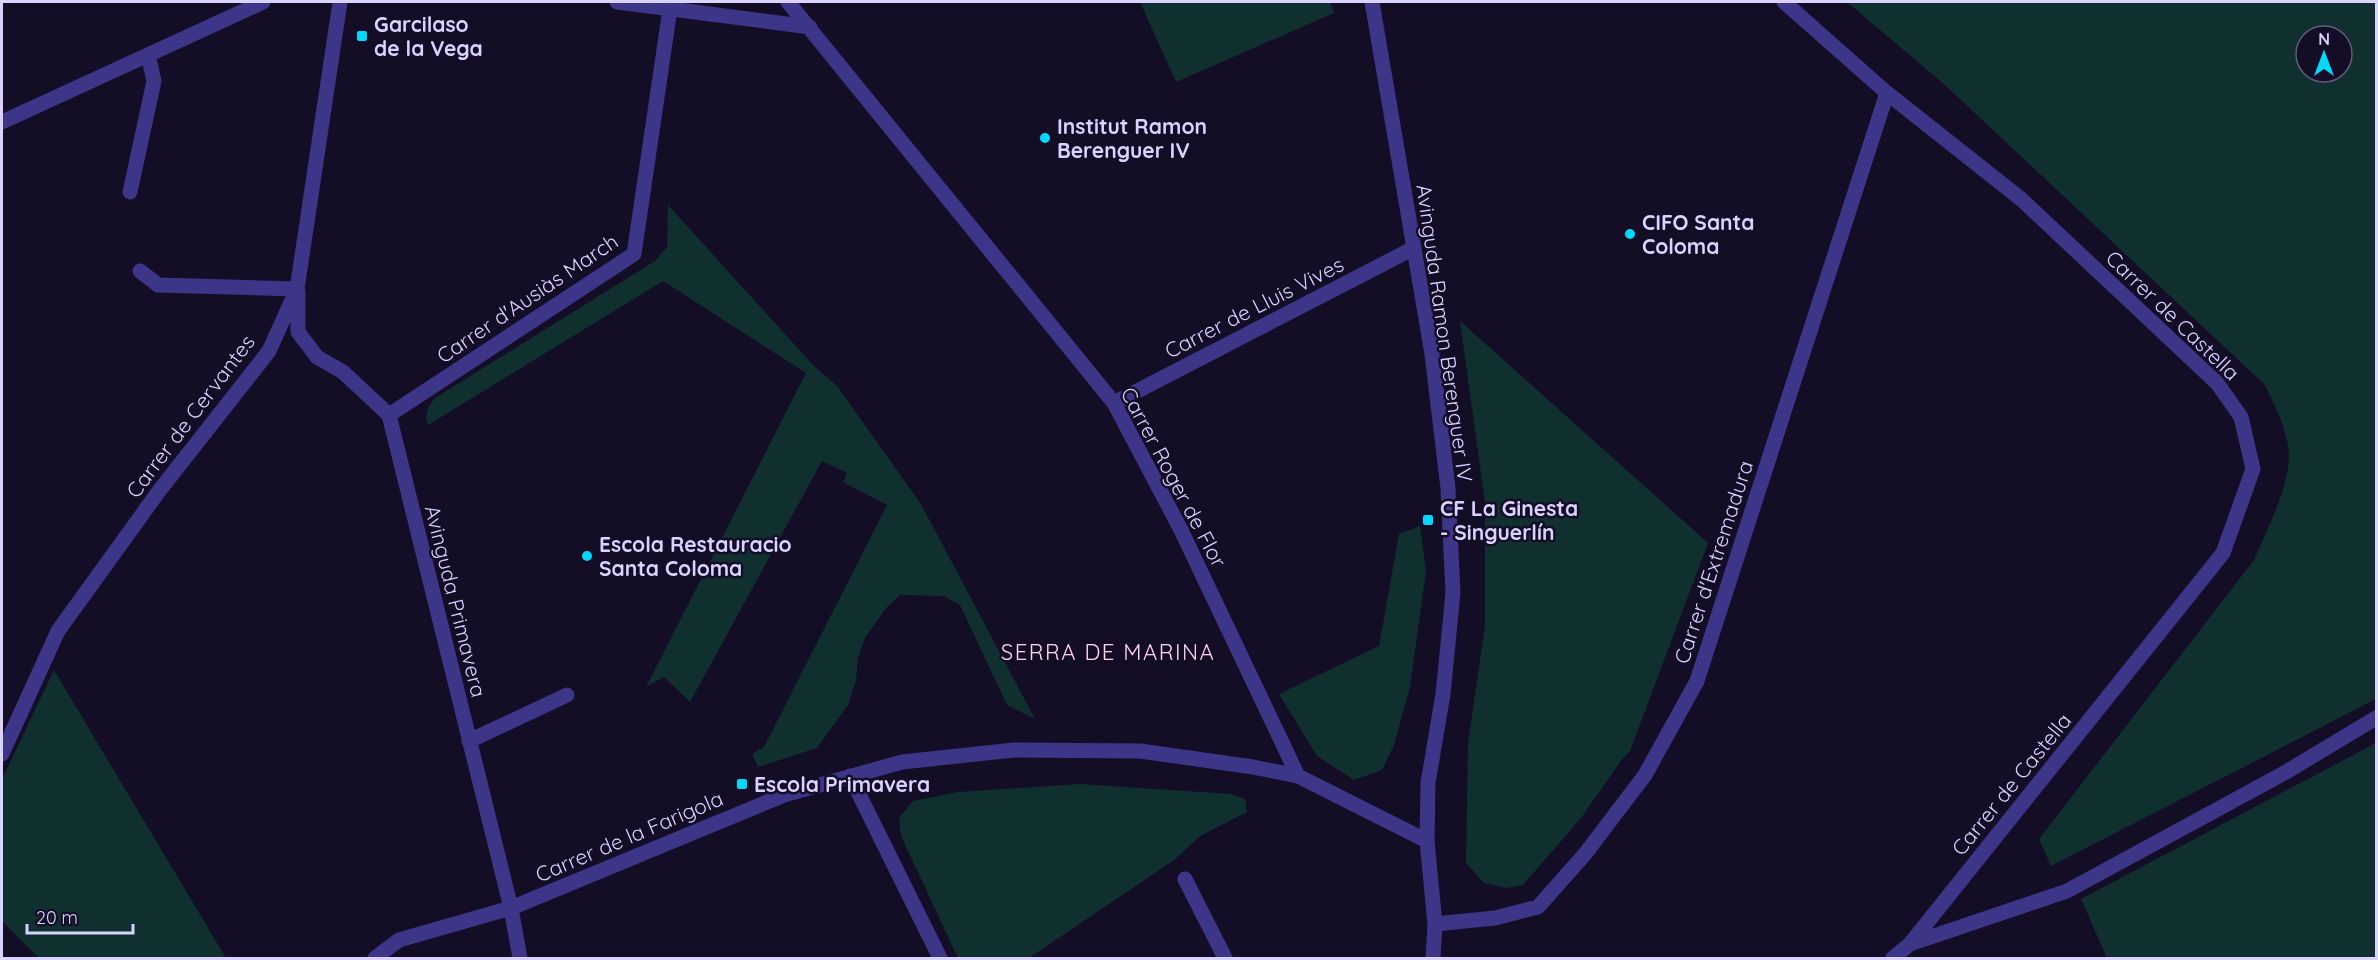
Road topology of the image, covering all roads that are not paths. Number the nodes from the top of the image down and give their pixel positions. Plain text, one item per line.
1 (263, 2) edge
2 (340, 2) edge
3 (617, 2) edge
4 (788, 2) edge
5 (1372, 2) edge
6 (1784, 2) edge
7 (670, 9) junction
8 (810, 27) junction
9 (148, 54) junction
10 (1887, 93) junction
11 (2, 122) edge
12 (130, 192) dead end
13 (1414, 248) junction
14 (140, 271) dead end
15 (297, 289) junction
16 (1114, 403) junction
17 (389, 415) junction
18 (567, 695) dead end
19 (2376, 718) edge
20 (469, 741) junction
21 (2, 754) edge
22 (850, 776) junction
23 (1298, 776) junction
24 (1427, 841) junction
25 (1185, 879) dead end
26 (511, 908) junction
27 (1435, 924) junction
28 (1910, 944) junction
29 (375, 958) edge
30 (520, 958) edge
31 (940, 958) edge
32 (1225, 958) edge
33 (1433, 958) edge
34 (1893, 958) edge

1 - 9 street
2 - 15 street, Carrer de Cervantes
3 - 7 street
4 - 8 street, Carrer Roger de Flor
5 - 13 street, Avinguda Ramon Berenguer IV
6 - 10 street, Carrer de Castella
7 - 8 street
7 - 17 street, Carrer d'Ausiàs March
8 - 16 street, Carrer Roger de Flor
9 - 11 street
9 - 12 street
10 - 27 street, Carrer d'Extremadura
10 - 28 street, Carrer de Castella
13 - 16 street, Carrer de Lluis Vives
13 - 24 street, Avinguda Ramon Berenguer IV
14 - 15 street
15 - 17 street
15 - 21 street, Carrer de Cervantes
16 - 23 street, Carrer Roger de Flor
17 - 20 street, Avinguda Primavera
18 - 20 street
19 - 28 street
20 - 26 street, Avinguda Primavera
22 - 23 street, Carrer de la Farigola
22 - 26 street, Carrer de la Farigola
22 - 31 street
23 - 24 street
24 - 27 street, Avinguda Ramon Berenguer IV
25 - 32 street
26 - 29 street, Carrer de la Farigola
26 - 30 street, Avinguda Primavera
27 - 33 street, Avinguda Ramon Berenguer IV
28 - 34 street, Carrer de Castella

